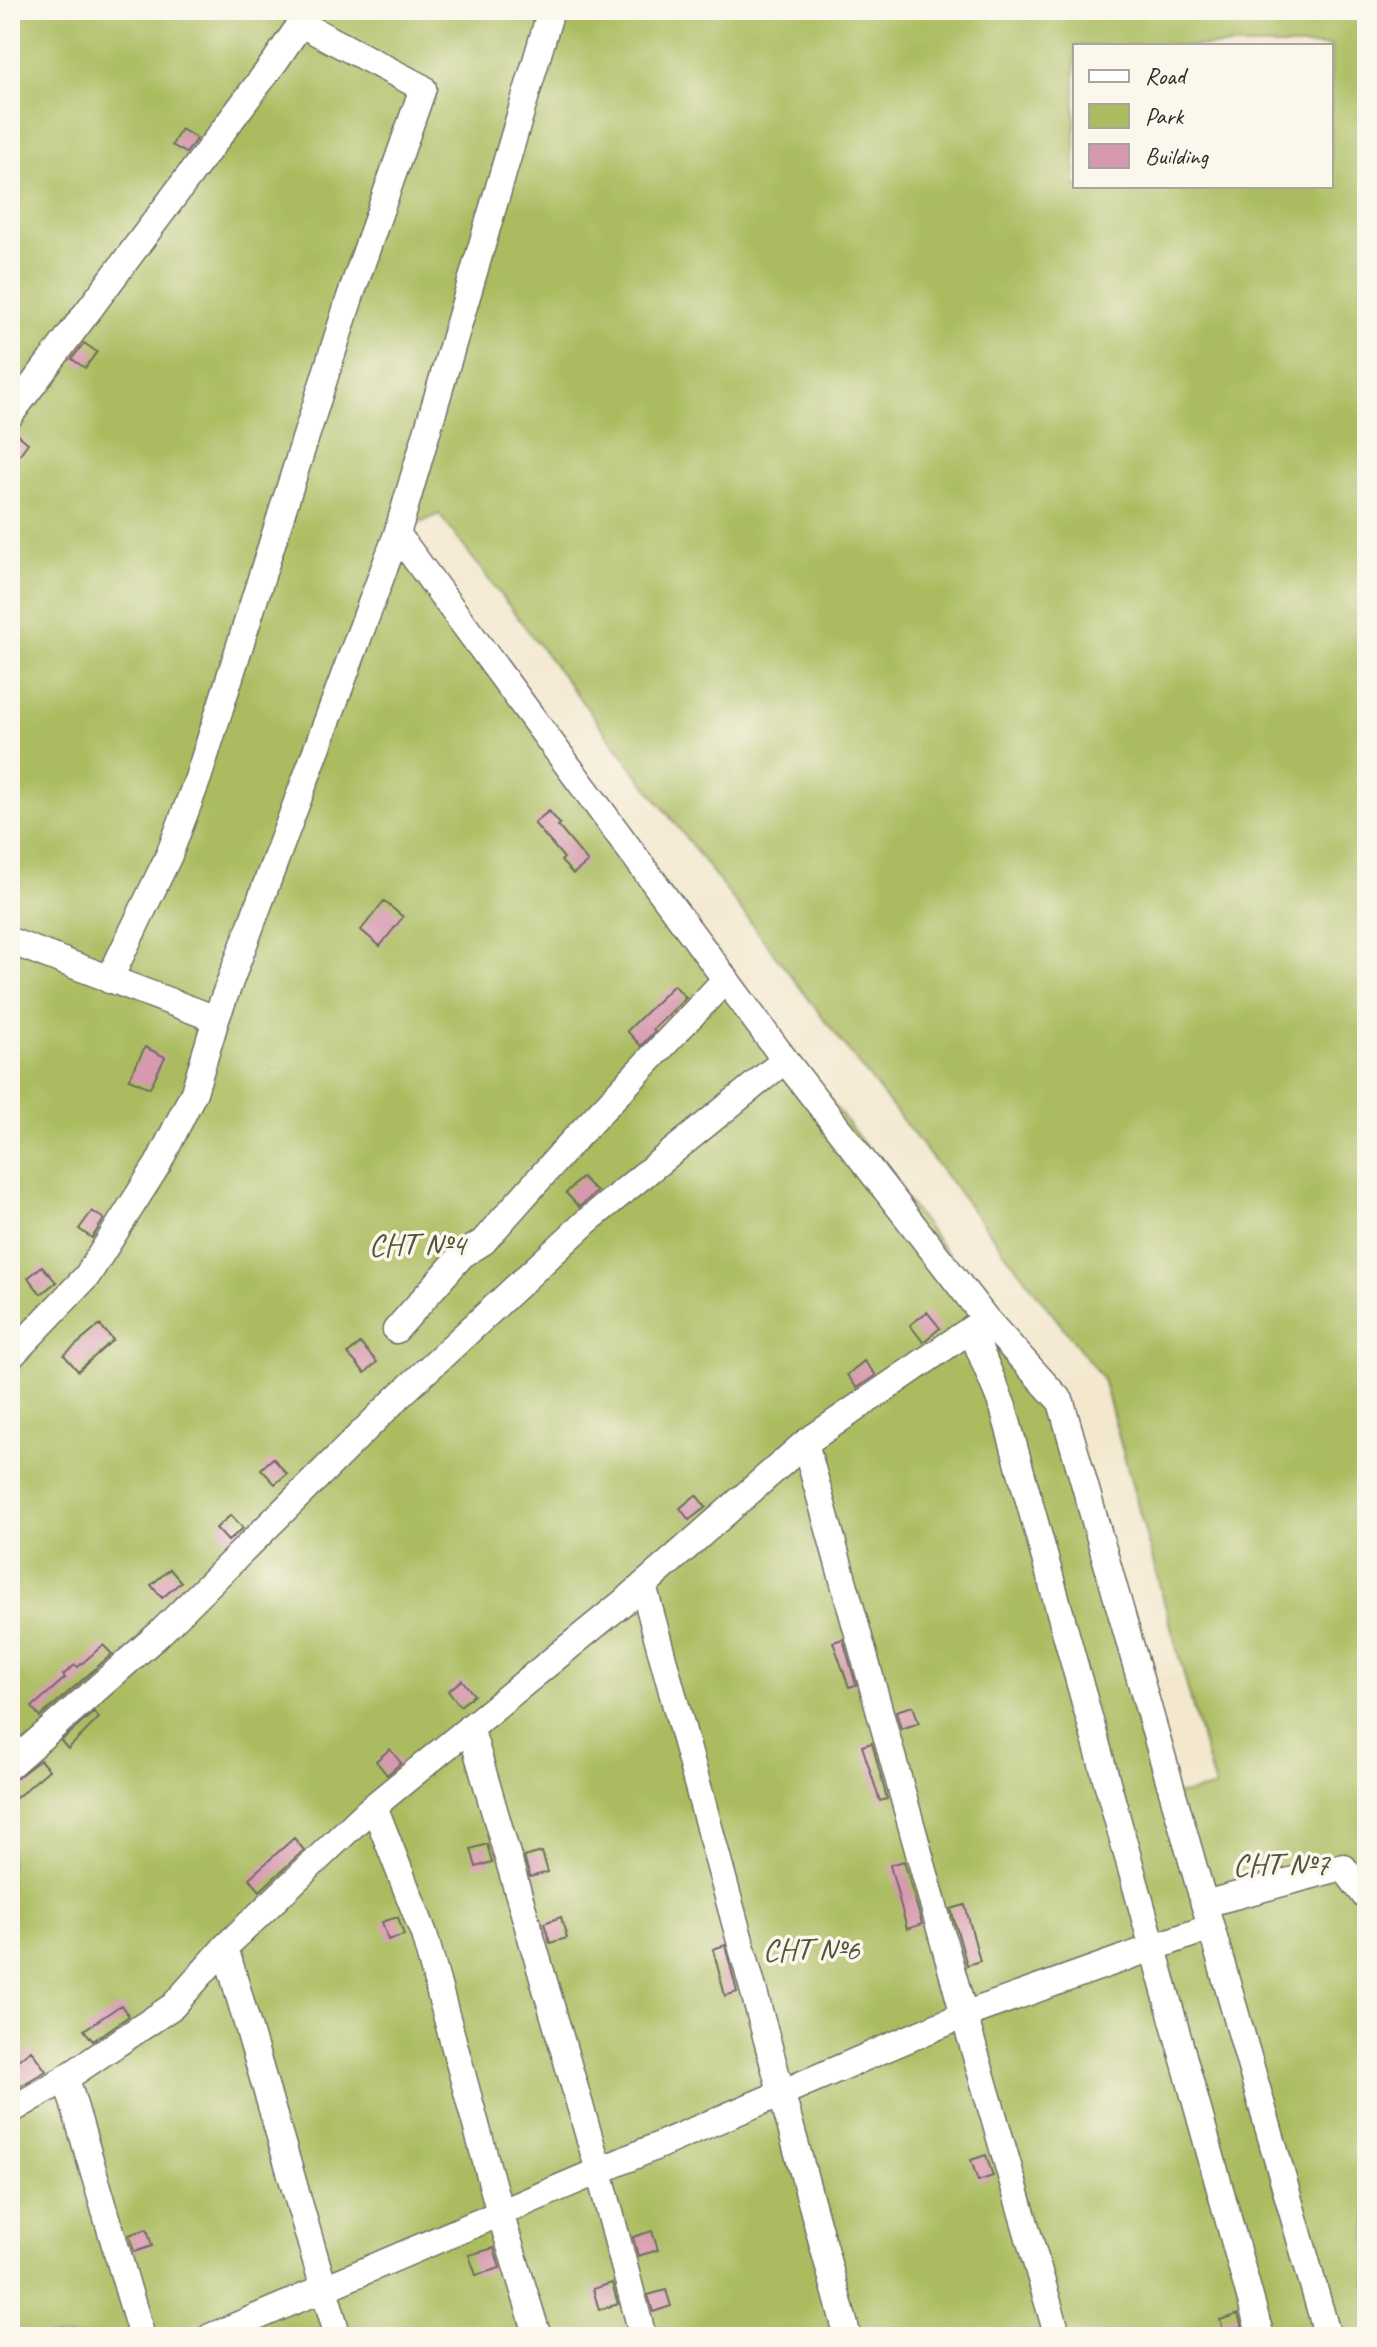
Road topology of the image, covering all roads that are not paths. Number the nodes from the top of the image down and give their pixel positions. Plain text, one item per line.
1 (551, 10) edge
2 (305, 17) edge
3 (10, 415) edge
4 (397, 534) junction
5 (12, 945) edge
6 (726, 979) junction
7 (109, 980) junction
8 (216, 1019) junction
9 (785, 1060) junction
10 (978, 1324) junction
11 (396, 1330) dead end
12 (10, 1357) edge
13 (805, 1443) junction
14 (643, 1585) junction
15 (470, 1727) junction
16 (10, 1765) edge
17 (374, 1806) junction
18 (1367, 1898) edge
19 (1208, 1916) junction
20 (225, 1947) junction
21 (1153, 1948) junction
22 (964, 2015) junction
23 (66, 2078) junction
24 (783, 2092) junction
25 (10, 2111) edge
26 (599, 2171) junction
27 (500, 2213) junction
28 (323, 2288) junction
29 (1325, 2336) edge
30 (142, 2337) edge
31 (210, 2337) edge
32 (338, 2337) edge
33 (538, 2337) edge
34 (643, 2337) edge
35 (848, 2337) edge
36 (1058, 2337) edge
37 (1261, 2337) edge

1 - 4 street
2 - 3 street
2 - 7 street
4 - 6 street
4 - 8 street
5 - 7 street
6 - 9 street
6 - 11 street
7 - 8 street
8 - 12 street
9 - 10 street
9 - 16 street
10 - 13 street
10 - 19 street
10 - 21 street
13 - 14 street
13 - 22 street
14 - 15 street
14 - 24 street
15 - 17 street
15 - 26 street
17 - 20 street
17 - 27 street
18 - 19 street
19 - 21 street
19 - 29 street
20 - 23 street
20 - 28 street
21 - 22 street
21 - 37 street
22 - 24 street
22 - 36 street
23 - 25 street
23 - 30 street
24 - 26 street
24 - 35 street
26 - 27 street
26 - 34 street
27 - 28 street
27 - 33 street
28 - 31 street
28 - 32 street

